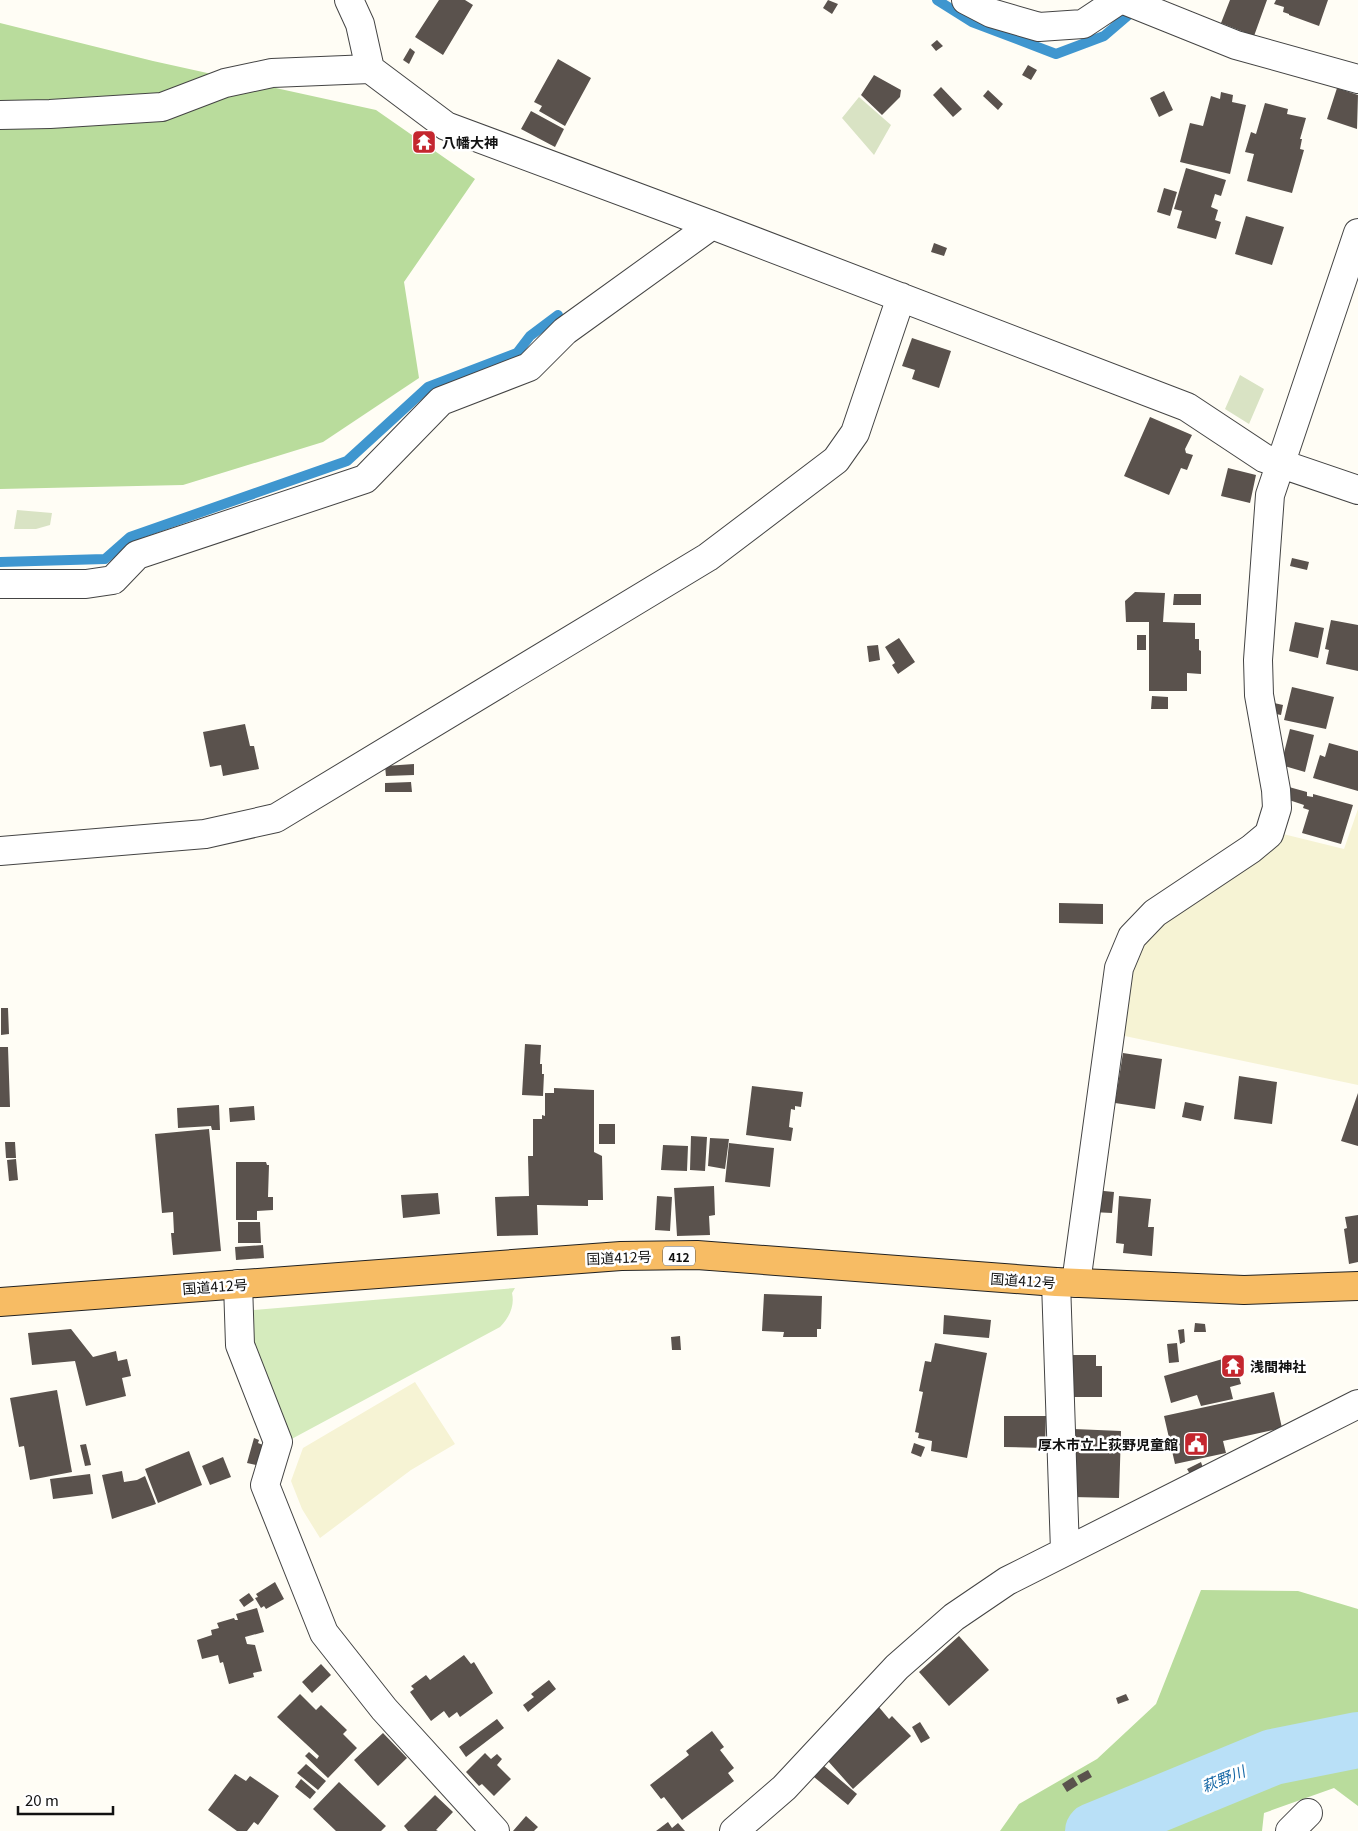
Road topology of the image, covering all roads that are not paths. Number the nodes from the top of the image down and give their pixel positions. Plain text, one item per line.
1 (349, 0) edge
2 (966, 0) edge
3 (1119, 0) edge
4 (1124, 0) edge
5 (370, 69) junction
6 (1358, 79) edge
7 (0, 115) edge
8 (712, 225) junction
9 (1358, 233) edge
10 (901, 297) junction
11 (1281, 464) junction
12 (1358, 490) edge
13 (0, 584) edge
14 (0, 852) edge
15 (1066, 1283) junction
16 (238, 1284) junction
17 (1358, 1286) edge
18 (0, 1302) edge
19 (1358, 1404) edge
20 (1065, 1551) junction
21 (495, 1831) edge
22 (734, 1831) edge

1 - 5 street
2 - 3 street
4 - 6 street
5 - 7 street
5 - 8 street
8 - 10 street
8 - 13 street
9 - 11 street
10 - 11 street
10 - 14 street
11 - 12 street
11 - 15 street
15 - 16 highway, 国道412号 / 412
15 - 17 highway, 国道412号 / 412
15 - 20 street
16 - 18 highway, 国道412号 / 412
16 - 21 street
19 - 20 street
20 - 22 street

